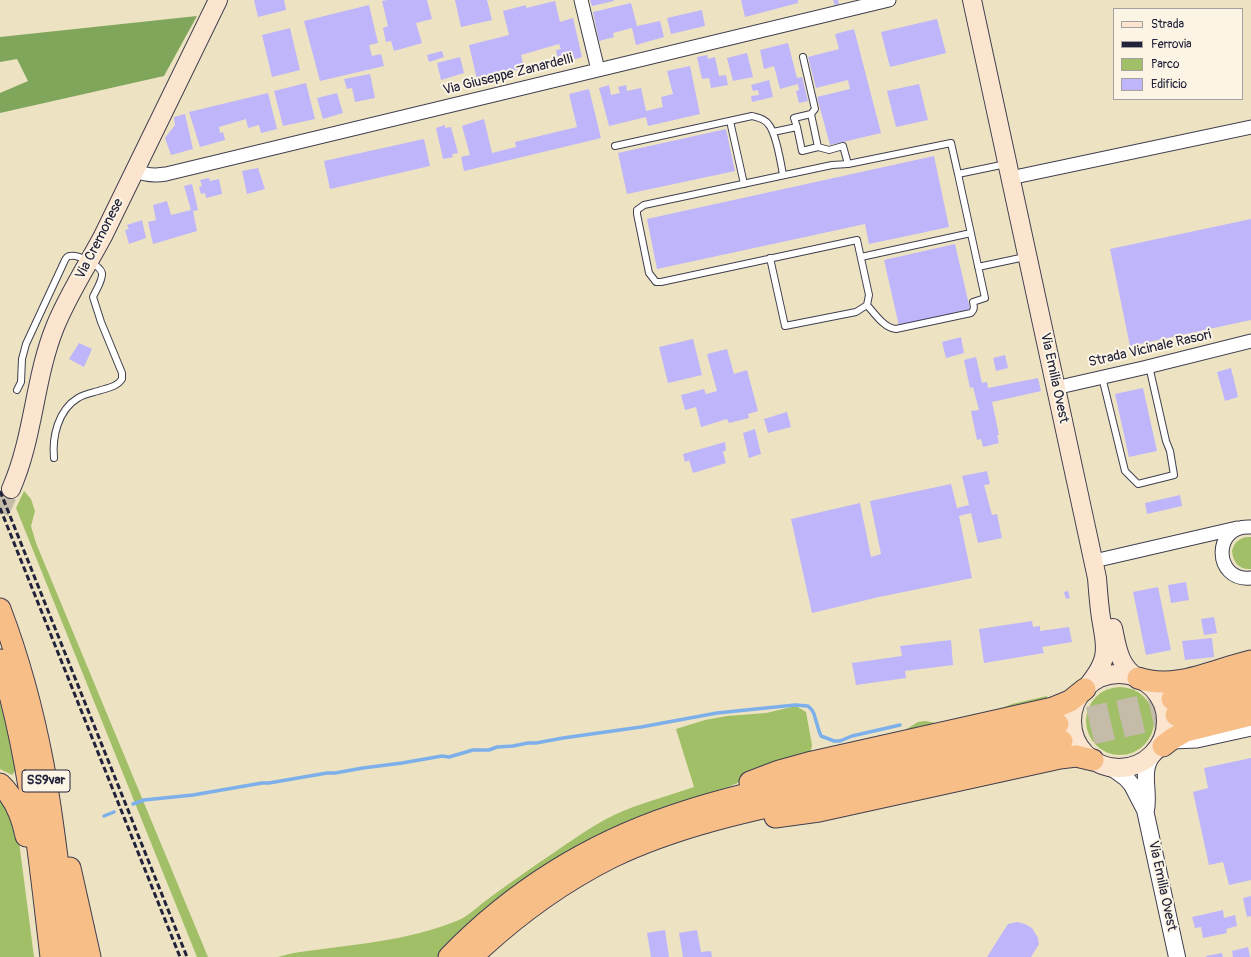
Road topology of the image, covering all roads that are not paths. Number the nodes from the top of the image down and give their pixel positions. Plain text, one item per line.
1 (218, 0) edge
2 (581, 0) edge
3 (889, 0) edge
4 (972, 0) edge
5 (803, 57) dead end
6 (598, 70) junction
7 (811, 114) junction
8 (730, 121) junction
9 (797, 127) junction
10 (1251, 127) edge
11 (773, 132) junction
12 (614, 146) dead end
13 (818, 147) junction
14 (848, 164) junction
15 (134, 171) junction
16 (1009, 171) junction
17 (958, 174) junction
18 (783, 175) junction
19 (744, 184) junction
20 (971, 233) junction
21 (1027, 256) junction
22 (861, 257) junction
23 (770, 258) junction
24 (90, 261) junction
25 (978, 266) junction
26 (867, 306) junction
27 (1251, 341) edge
28 (1149, 366) junction
29 (1102, 377) junction
30 (1056, 388) junction
31 (17, 390) dead end
32 (54, 458) dead end
33 (11, 489) tunnel mouth
34 (1251, 527) edge
35 (1237, 528) junction
36 (1195, 538) junction
37 (1222, 557) junction
38 (1095, 569) junction
39 (1251, 578) edge
40 (0, 609) edge
41 (0, 660) edge
42 (1251, 661) edge
43 (1138, 678) junction
44 (1251, 681) edge
45 (1085, 689) junction
46 (1251, 698) edge
47 (1251, 715) edge
48 (1251, 729) edge
49 (1158, 750) junction
50 (43, 763) junction
51 (1100, 763) junction
52 (0, 784) edge
53 (1147, 815) junction
54 (597, 846) junction
55 (581, 874) junction
56 (44, 957) edge
57 (51, 957) edge
58 (69, 957) edge
59 (90, 957) edge
60 (449, 957) edge
61 (472, 957) edge
62 (1177, 957) edge

1 - 15 main road, Via Cremonese
2 - 6 street
3 - 6 street, Via Giuseppe Zanardelli
4 - 16 main road, Via Emilia Ovest
5 - 7 lane
6 - 15 street, Via Giuseppe Zanardelli
7 - 9 lane
7 - 13 lane
8 - 11 lane
8 - 12 lane
8 - 19 lane
9 - 11 lane
9 - 13 lane
10 - 16 street
11 - 18 lane
13 - 14 lane
14 - 17 lane
14 - 18 lane
15 - 24 main road, Via Cremonese
16 - 17 lane
16 - 21 main road, Via Emilia Ovest
17 - 20 lane
18 - 19 lane
19 - 23 lane
20 - 22 lane
20 - 25 lane
21 - 25 lane
21 - 30 main road, Via Emilia Ovest
22 - 23 lane
22 - 26 lane
23 - 26 lane
24 - 31 lane
24 - 32 lane
24 - 33 main road, Via Cremonese
25 - 26 lane
27 - 28 street, Strada Vicinale Rasori
28 - 29 street, Strada Vicinale Rasori
28 - 29 lane
29 - 30 street, Strada Vicinale Rasori
30 - 38 main road, Via Emilia Ovest
34 - 35 street
35 - 36 street
35 - 37 street
36 - 37 street
36 - 38 street
37 - 39 street
38 - 43 main road, Via Emilia Ovest
38 - 45 main road, Via Emilia Ovest
40 - 50 highway, SS9var
41 - 57 highway, SS9var
42 - 43 highway
43 - 45 main road, Via Emilia Ovest
43 - 49 main road, Via Emilia Ovest
44 - 46 highway
45 - 51 main road, Via Emilia Ovest
45 - 54 highway
47 - 49 highway
48 - 49 street
49 - 51 main road, Via Emilia Ovest
49 - 53 street, Via Emilia Ovest
50 - 58 highway, SS9var
50 - 59 highway
51 - 53 street, Via Emilia Ovest
51 - 55 highway
52 - 56 highway
53 - 62 street, Via Emilia Ovest
54 - 55 highway
54 - 60 highway
55 - 61 highway

